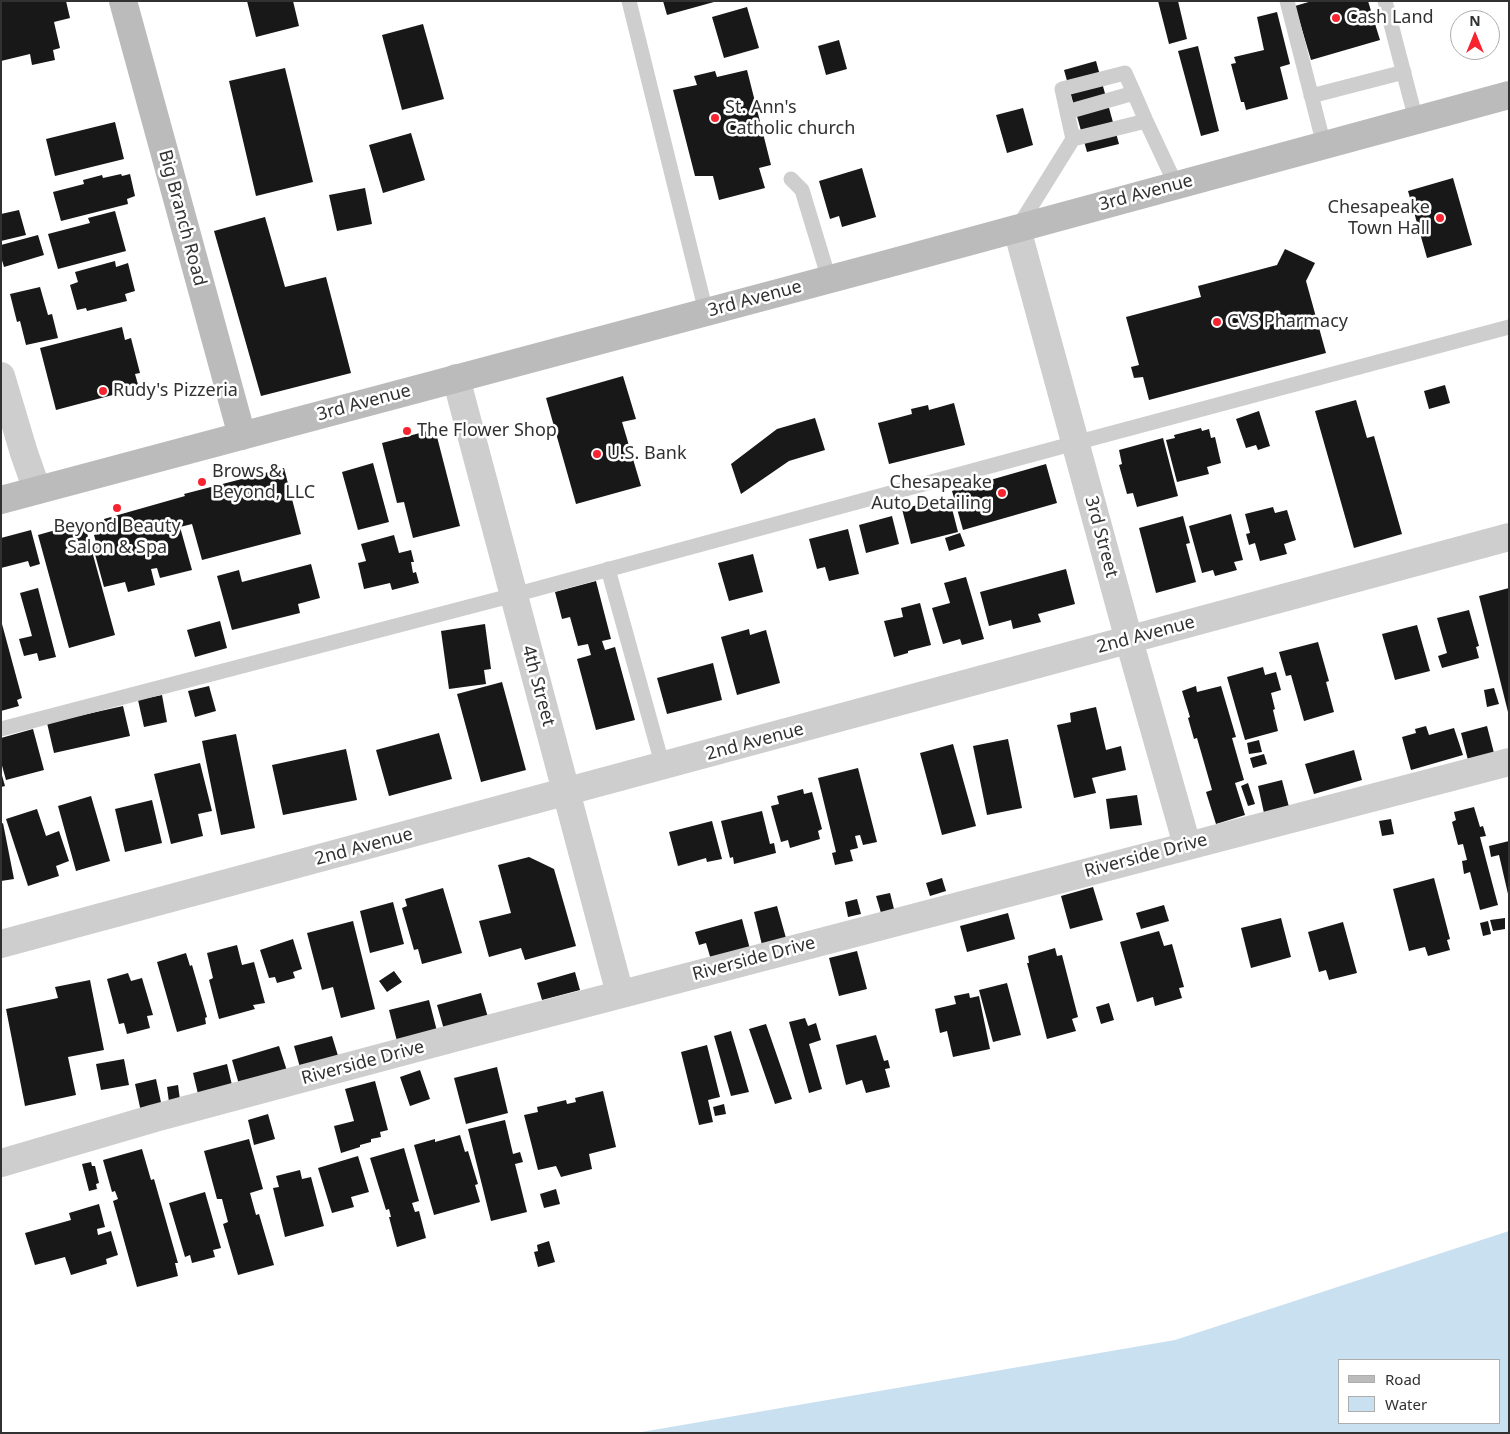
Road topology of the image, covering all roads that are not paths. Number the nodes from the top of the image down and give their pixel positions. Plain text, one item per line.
1 (123, 1) edge
2 (629, 1) edge
3 (1287, 1) edge
4 (1385, 1) edge
5 (1404, 72) junction
6 (1134, 94) junction
7 (1509, 95) edge
8 (1311, 96) junction
9 (1067, 112) junction
10 (1416, 120) junction
11 (1146, 121) junction
12 (1073, 139) junction
13 (1324, 145) junction
14 (791, 179) dead end
15 (1176, 185) junction
16 (1017, 229) junction
17 (829, 279) junction
18 (706, 312) junction
19 (1509, 327) edge
20 (1, 376) edge
21 (456, 378) junction
22 (242, 436) junction
23 (1075, 443) junction
24 (37, 490) junction
25 (1, 500) edge
26 (1509, 537) edge
27 (608, 570) junction
28 (514, 595) junction
29 (1129, 640) junction
30 (1, 729) edge
31 (1509, 762) edge
32 (663, 767) junction
33 (567, 793) junction
34 (1187, 846) junction
35 (1, 944) edge
36 (620, 994) junction
37 (1, 1163) edge

1 - 22 street, Big Branch Road
2 - 18 lane
3 - 8 lane
4 - 5 lane
5 - 8 lane
5 - 10 lane
6 - 9 lane
6 - 9 lane
6 - 11 lane
7 - 10 street, 3rd Avenue
8 - 13 lane
9 - 12 lane
10 - 13 street, 3rd Avenue
11 - 12 lane
11 - 15 lane
12 - 16 lane
13 - 15 street, 3rd Avenue
14 - 17 lane
15 - 16 street, 3rd Avenue
16 - 17 street, 3rd Avenue
16 - 23 street, 3rd Street
17 - 18 street, 3rd Avenue
18 - 21 street, 3rd Avenue
19 - 23 lane
20 - 24 street
21 - 22 street, 3rd Avenue
21 - 28 street, 4th Street
22 - 24 street, 3rd Avenue
23 - 27 lane
23 - 29 street, 3rd Street
24 - 25 street, 3rd Avenue
26 - 29 street, 2nd Avenue
27 - 28 lane
27 - 32 lane
28 - 30 lane
28 - 33 street, 4th Street
29 - 32 street, 2nd Avenue
29 - 34 street, 3rd Street
31 - 34 street, Riverside Drive
32 - 33 street, 2nd Avenue
33 - 35 street, 2nd Avenue
33 - 36 street, 4th Street
34 - 36 street, Riverside Drive
36 - 37 street, Riverside Drive

